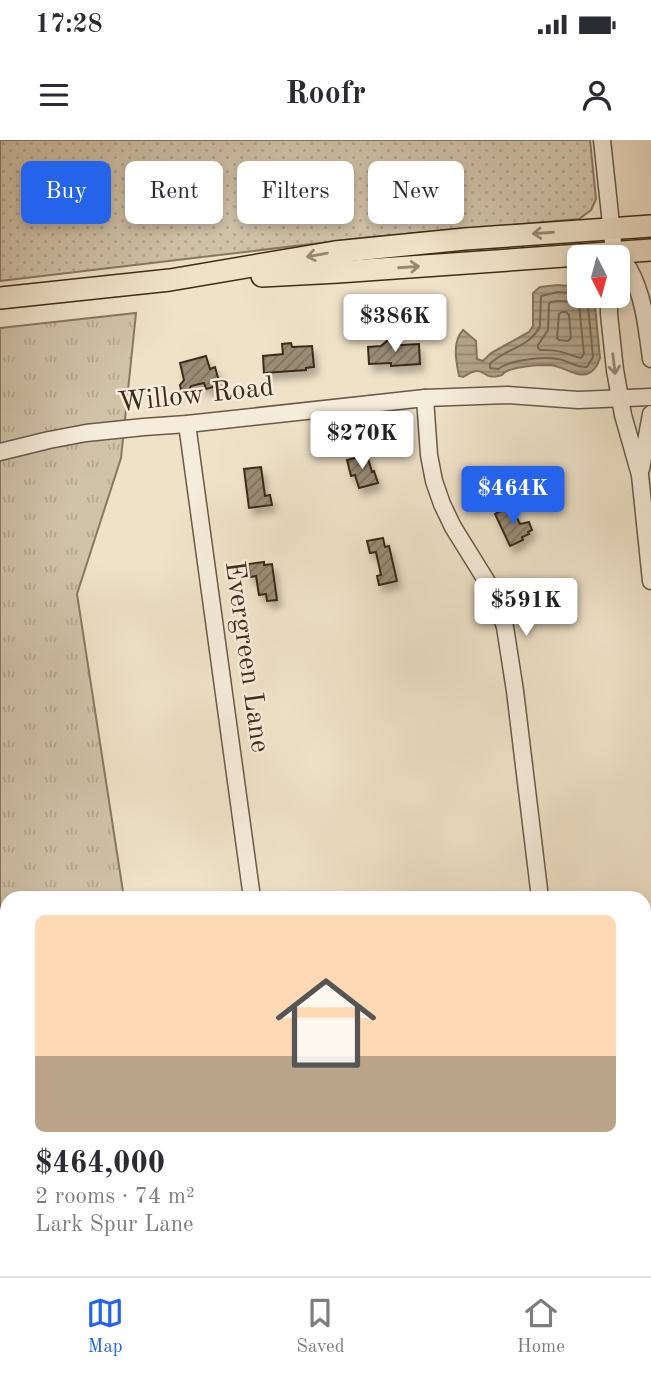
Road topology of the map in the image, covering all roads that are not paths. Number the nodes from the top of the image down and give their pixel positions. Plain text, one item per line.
1 (602, 140) edge
2 (651, 226) edge
3 (611, 228) junction
4 (613, 245) edge
5 (651, 250) edge
6 (630, 253) edge
7 (567, 258) edge
8 (630, 273) edge
9 (170, 280) junction
10 (0, 298) edge
11 (610, 308) edge
12 (651, 359) edge
13 (619, 397) junction
14 (651, 397) edge
15 (425, 398) junction
16 (651, 414) edge
17 (187, 424) junction
18 (0, 452) edge
19 (640, 475) junction
20 (651, 581) edge
21 (251, 891) edge
22 (539, 891) edge

1 - 3 street
2 - 3 main road
3 - 4 street
3 -> 9 main road
5 - 6 main road
9 -> 7 main road
8 - 12 street
9 - 10 main road
11 -> 13 street
13 - 14 street, Willow Road
13 - 15 street, Willow Road
13 - 19 street
15 - 17 street, Willow Road
15 - 22 street
16 - 19 street
17 - 18 street, Willow Road
17 - 21 street, Evergreen Lane
19 - 20 street

